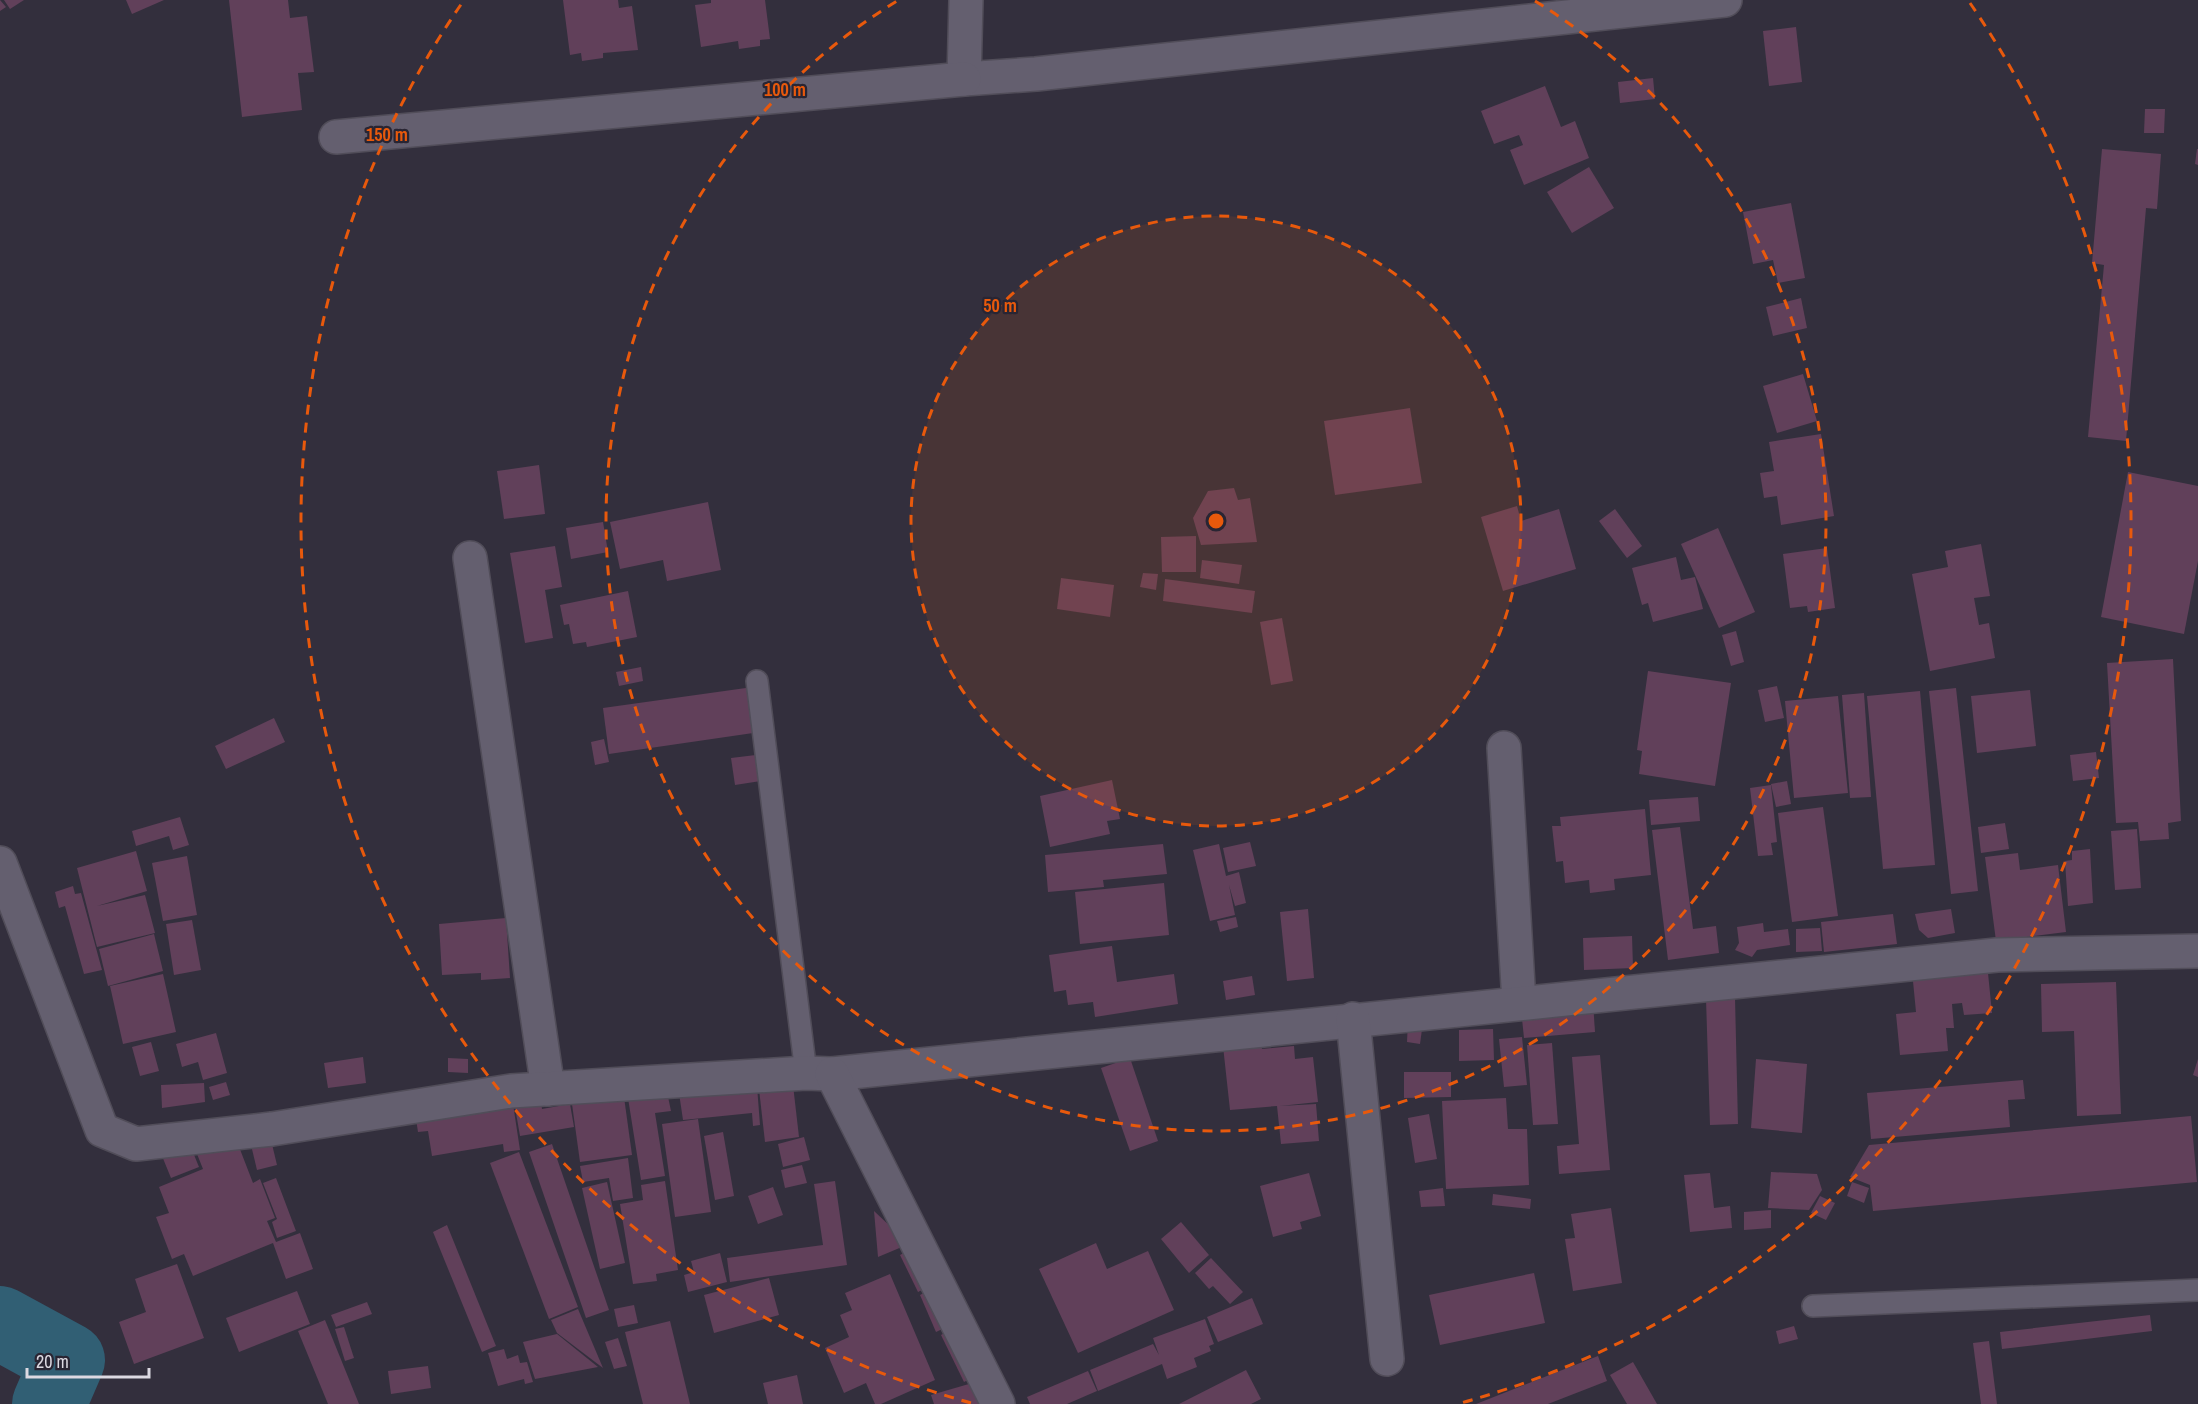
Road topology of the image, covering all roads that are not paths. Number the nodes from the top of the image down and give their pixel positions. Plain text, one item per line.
1 (966, 0) edge
2 (1725, 0) edge
3 (964, 80) junction
4 (336, 137) dead end
5 (470, 558) dead end
6 (757, 681) dead end
7 (1504, 748) dead end
8 (0, 863) edge
9 (2198, 951) edge
10 (1519, 1003) junction
11 (1353, 1020) junction
12 (819, 1074) junction
13 (548, 1089) junction
14 (2198, 1290) edge
15 (1813, 1306) dead end
16 (1387, 1359) dead end
17 (998, 1404) edge

1 - 3 street
2 - 3 street
3 - 4 street
5 - 13 street
6 - 12 lane
7 - 10 street
8 - 13 street
9 - 10 street
10 - 11 street
11 - 12 street
11 - 16 street
12 - 13 street
12 - 17 street
14 - 15 lane

